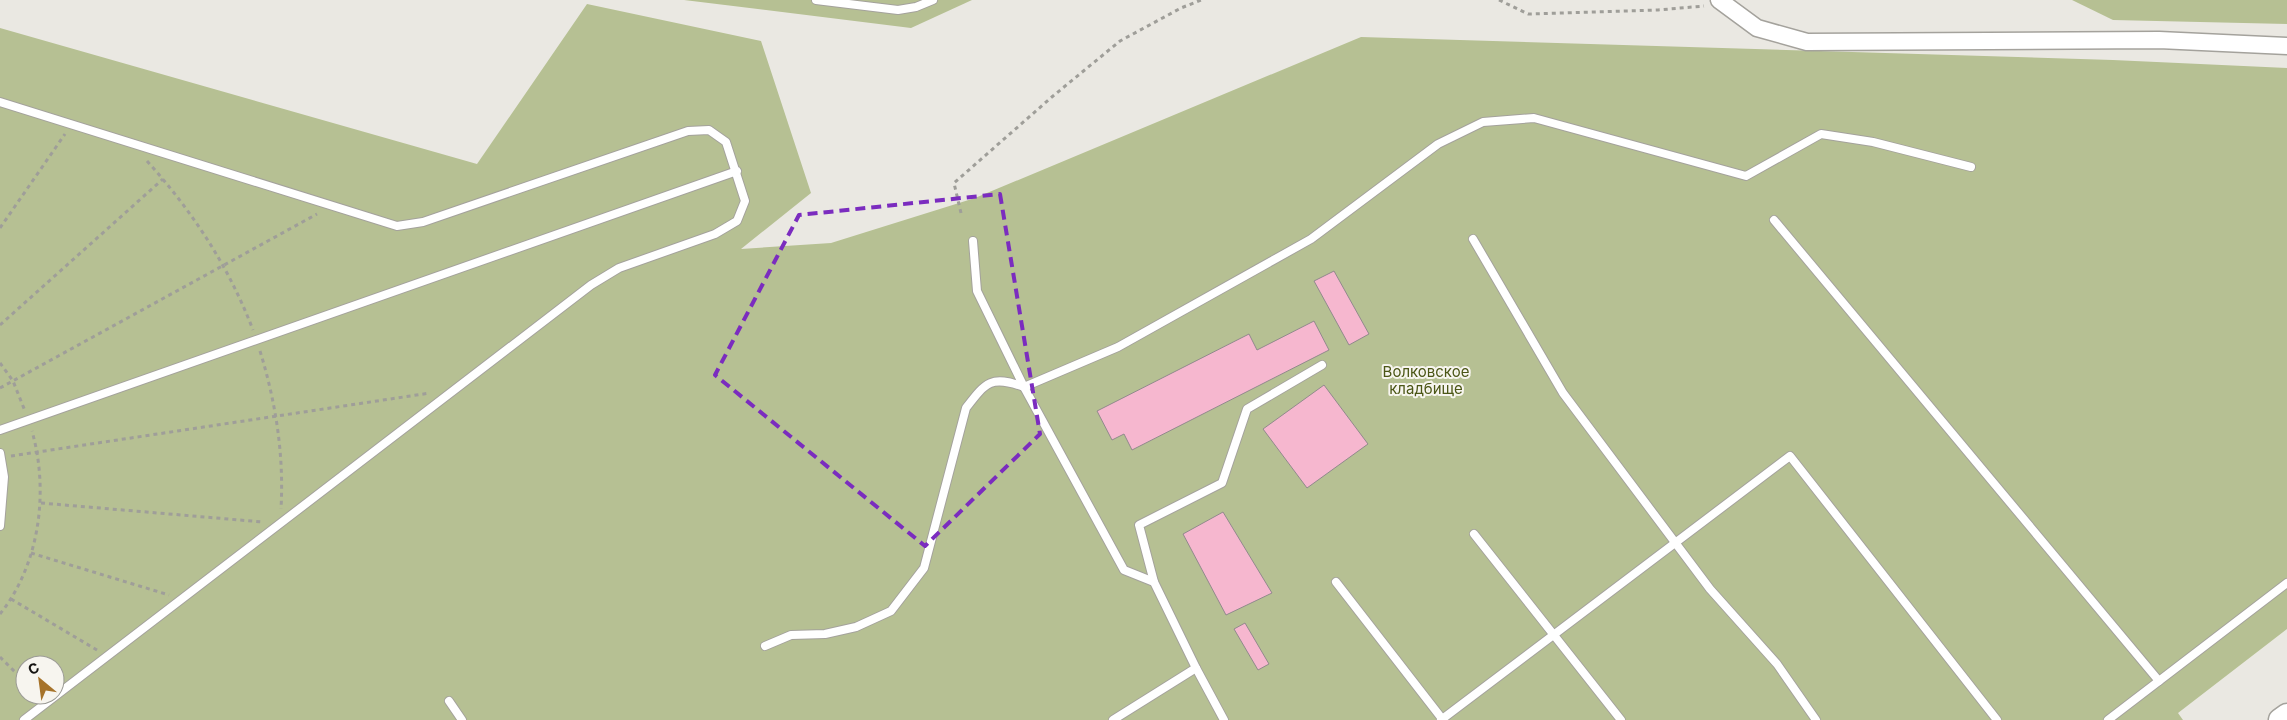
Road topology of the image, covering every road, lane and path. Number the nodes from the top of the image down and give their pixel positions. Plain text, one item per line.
1 (816, 0) edge
2 (932, 0) edge
3 (1202, 0) edge
4 (1499, 0) edge
5 (1721, 2) edge
6 (2287, 46) edge
7 (0, 102) edge
8 (71, 124) junction
9 (130, 142) junction
10 (1971, 166) dead end
11 (737, 171) junction
12 (163, 179) junction
13 (333, 205) junction
14 (961, 213) dead end
15 (1774, 220) dead end
16 (0, 228) edge
17 (1473, 239) dead end
18 (973, 241) dead end
19 (224, 265) junction
20 (0, 325) edge
21 (257, 340) junction
22 (0, 363) edge
23 (1322, 365) dead end
24 (13, 381) junction
25 (1024, 387) junction
26 (0, 388) edge
27 (456, 388) junction
28 (277, 417) junction
29 (29, 420) junction
30 (0, 430) edge
31 (38, 452) junction
32 (0, 455) edge
33 (41, 503) junction
34 (280, 523) junction
35 (0, 526) edge
36 (1474, 534) dead end
37 (1676, 544) junction
38 (31, 553) junction
39 (1154, 582) junction
40 (1336, 582) dead end
41 (2287, 583) edge
42 (182, 599) junction
43 (11, 600) junction
44 (0, 614) edge
45 (1553, 636) junction
46 (766, 646) dead end
47 (107, 656) junction
48 (0, 657) edge
49 (1196, 668) junction
50 (15, 672) edge
51 (2159, 681) junction
52 (449, 701) dead end
53 (2287, 715) edge
54 (24, 720) edge
55 (462, 720) edge
56 (1113, 720) edge
57 (1224, 720) edge
58 (1442, 720) edge
59 (1621, 720) edge
60 (1816, 720) edge
61 (1997, 720) edge
62 (2108, 720) edge
63 (2280, 720) edge

1 - 2 lane
3 - 14 path
4 - 5 path
5 - 6 street
7 - 8 lane
8 - 9 lane
8 - 16 path
9 - 12 path
9 - 13 lane
10 - 25 lane
11 - 13 lane
11 - 21 lane
11 - 27 lane
12 - 19 path
12 - 20 path
13 - 19 path
15 - 51 lane
17 - 37 lane
18 - 25 lane
19 - 21 path
19 - 24 path
21 - 28 path
21 - 29 lane
22 - 24 path
23 - 39 lane
24 - 26 path
24 - 29 path
25 - 39 lane
25 - 46 lane
27 - 28 path
27 - 34 lane
28 - 31 path
28 - 34 path
29 - 30 lane
29 - 31 path
31 - 32 path
31 - 33 path
32 - 35 lane
33 - 34 path
33 - 38 path
34 - 42 lane
36 - 45 lane
37 - 45 lane
37 - 60 lane
37 - 61 lane
38 - 42 path
38 - 43 path
39 - 49 lane
40 - 58 lane
41 - 51 lane
42 - 47 lane
43 - 44 path
43 - 47 path
45 - 58 lane
45 - 59 lane
47 - 54 lane
48 - 50 path
49 - 56 lane
49 - 57 lane
51 - 62 lane
52 - 55 lane
53 - 63 main road

